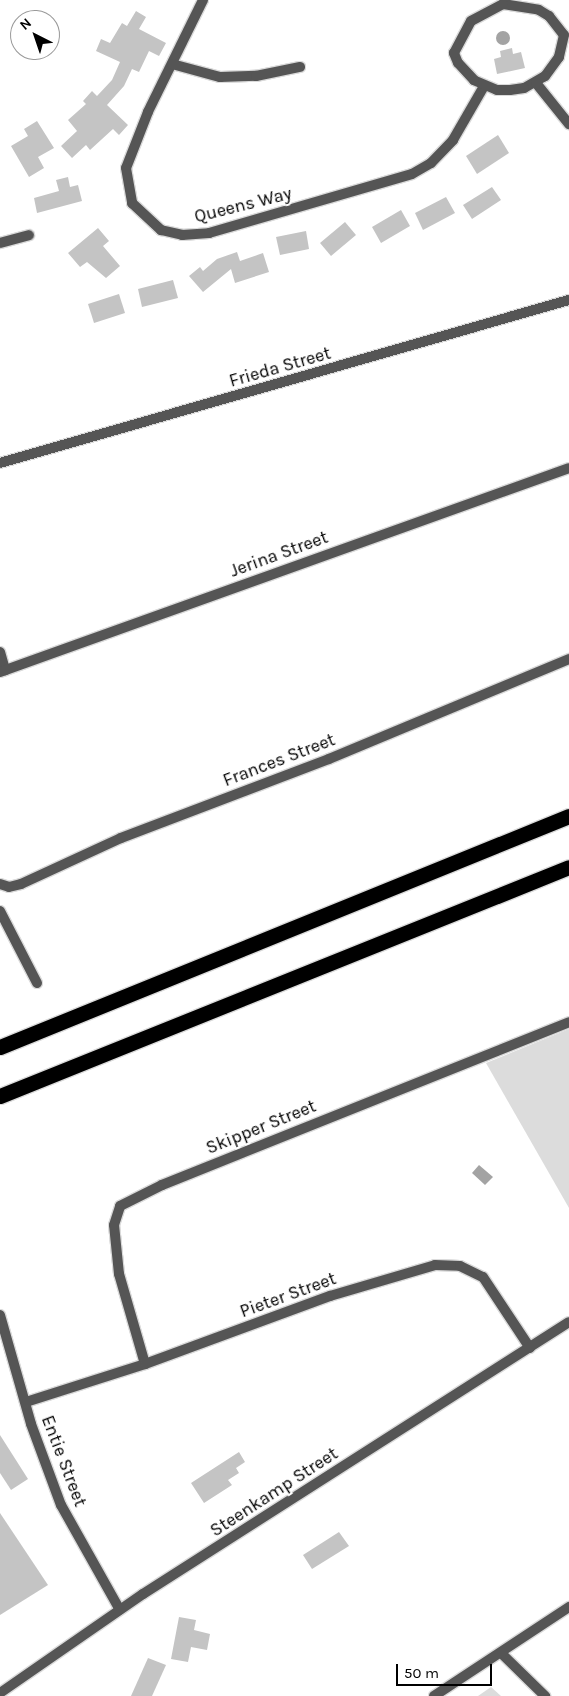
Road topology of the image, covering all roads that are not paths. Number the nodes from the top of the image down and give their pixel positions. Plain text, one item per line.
1 (203, 0) edge
2 (567, 34) edge
3 (172, 64) junction
4 (300, 67) dead end
5 (536, 83) junction
6 (484, 86) junction
7 (569, 124) edge
8 (29, 235) dead end
9 (0, 243) edge
10 (569, 300) edge
11 (0, 463) edge
12 (569, 468) edge
13 (0, 652) edge
14 (569, 659) edge
15 (3, 671) edge
16 (569, 816) edge
17 (569, 867) edge
18 (0, 884) edge
19 (0, 911) edge
20 (37, 983) dead end
21 (569, 1022) edge
22 (0, 1047) edge
23 (0, 1096) edge
24 (0, 1315) edge
25 (569, 1322) edge
26 (530, 1348) junction
27 (145, 1364) junction
28 (26, 1402) junction
29 (569, 1607) edge
30 (120, 1610) junction
31 (501, 1653) junction
32 (0, 1693) edge
33 (434, 1696) edge
34 (545, 1696) edge

1 - 3 street, Queens Way
2 - 5 street
2 - 6 street
3 - 4 street
3 - 6 street, Queens Way
5 - 6 street
5 - 7 street
8 - 9 street
10 - 11 street, Frieda Street
12 - 15 street, Jerina Street
13 - 15 street
14 - 18 street, Frances Street
16 - 22 highway
17 - 23 highway
19 - 20 street
21 - 27 street, Skipper Street
24 - 28 street, Entie Street
25 - 26 street, Steenkamp Street
26 - 27 street, Pieter Street
26 - 30 street, Steenkamp Street
27 - 28 street, Pieter Street
28 - 30 street, Entie Street
29 - 31 street
30 - 32 street, Steenkamp Street
31 - 33 street
31 - 34 street

